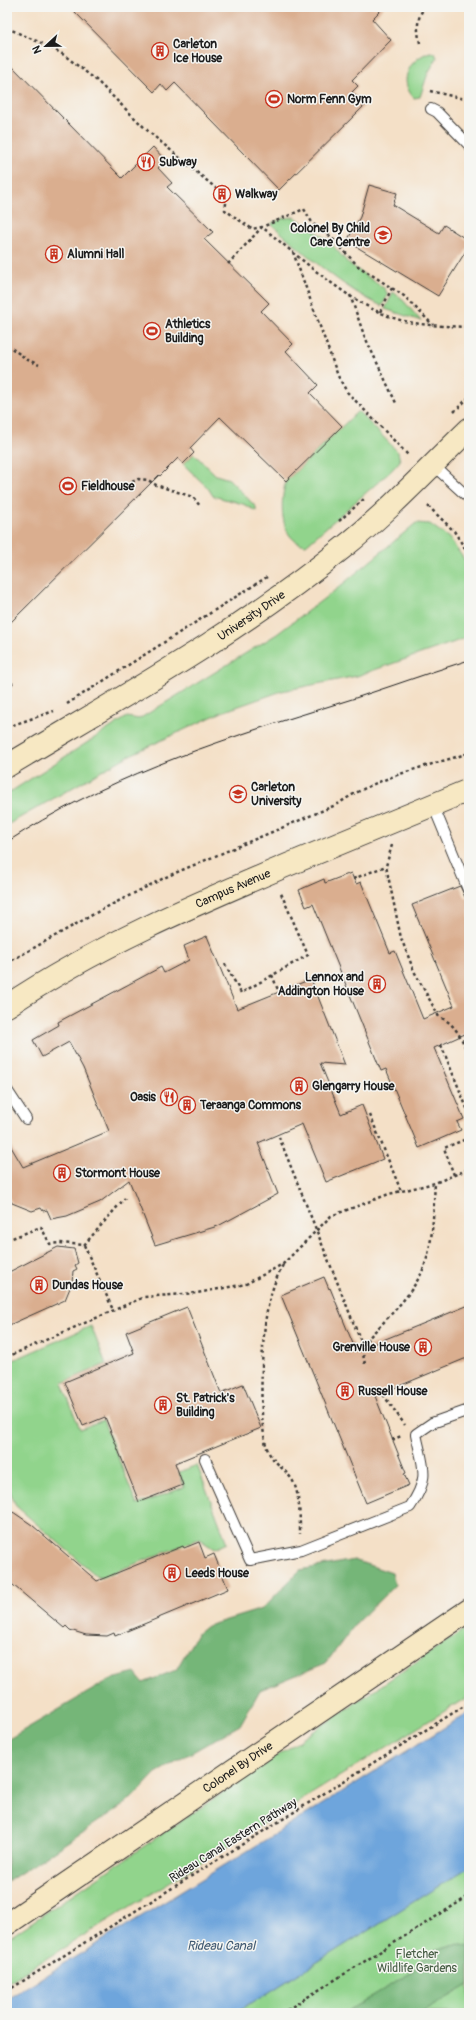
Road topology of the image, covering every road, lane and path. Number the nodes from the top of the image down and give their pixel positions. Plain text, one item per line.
1 (425, 7) edge
2 (7, 28) edge
3 (420, 44) dead end
4 (430, 91) dead end
5 (469, 100) edge
6 (431, 109) dead end
7 (469, 145) edge
8 (218, 190) dead end
9 (227, 198) dead end
10 (262, 227) junction
11 (293, 251) junction
12 (228, 264) dead end
13 (392, 288) junction
14 (349, 294) junction
15 (380, 312) junction
16 (433, 326) junction
17 (469, 327) edge
18 (7, 345) edge
19 (38, 365) dead end
20 (469, 397) edge
21 (396, 403) dead end
22 (453, 413) dead end
23 (469, 429) edge
24 (414, 451) dead end
25 (409, 456) junction
26 (404, 462) dead end
27 (433, 465) junction
28 (132, 482) dead end
29 (366, 498) dead end
30 (469, 498) edge
31 (200, 506) dead end
32 (428, 506) dead end
33 (337, 523) dead end
34 (469, 555) edge
35 (268, 576) dead end
36 (7, 680) edge
37 (13, 684) dead end
38 (62, 707) dead end
39 (56, 711) dead end
40 (7, 727) edge
41 (469, 753) edge
42 (7, 766) edge
43 (469, 790) edge
44 (433, 805) junction
45 (394, 839) dead end
46 (386, 866) junction
47 (353, 879) dead end
48 (279, 889) dead end
49 (469, 892) edge
50 (7, 963) edge
51 (225, 964) dead end
52 (272, 975) junction
53 (280, 995) dead end
54 (7, 1006) edge
55 (440, 1045) dead end
56 (469, 1057) edge
57 (7, 1090) edge
58 (469, 1113) edge
59 (370, 1115) dead end
60 (26, 1119) dead end
61 (279, 1137) dead end
62 (469, 1138) edge
63 (469, 1169) edge
64 (454, 1175) junction
65 (435, 1183) junction
66 (401, 1191) junction
67 (125, 1198) dead end
68 (316, 1231) junction
69 (7, 1240) edge
70 (84, 1245) junction
71 (283, 1264) junction
72 (113, 1310) junction
73 (362, 1344) junction
74 (7, 1357) edge
75 (365, 1364) dead end
76 (374, 1387) dead end
77 (469, 1410) edge
78 (416, 1434) junction
79 (205, 1459) dead end
80 (301, 1550) junction
81 (469, 1610) edge
82 (469, 1703) edge
83 (469, 1896) edge
84 (7, 1924) edge
85 (7, 1991) edge
86 (282, 2013) edge

1 - 3 path
2 - 8 path
4 - 5 path
6 - 7 lane
9 - 10 path
10 - 11 path
10 - 12 path
10 - 13 path
11 - 14 path
11 - 25 path
13 - 15 path
13 - 16 path
14 - 15 path
14 - 21 path
15 - 16 path
16 - 17 path
18 - 19 path
20 - 22 path
23 - 27 street, University Drive
24 - 25 path
25 - 26 path
27 - 30 lane
27 - 42 street, University Drive
28 - 31 path
29 - 33 path
32 - 34 path
35 - 38 path
36 - 37 path
39 - 40 path
41 - 50 path
43 - 44 street, Campus Avenue
44 - 49 lane
44 - 54 street, Campus Avenue
45 - 46 path
46 - 47 path
46 - 56 path
48 - 52 path
51 - 52 path
52 - 53 path
55 - 58 path
57 - 60 lane
59 - 66 path
61 - 68 path
62 - 64 path
63 - 64 path
64 - 65 path
65 - 66 path
65 - 73 path
66 - 68 path
67 - 70 path
68 - 71 path
68 - 73 path
69 - 70 path
70 - 72 path
71 - 72 path
71 - 80 path
72 - 74 path
73 - 75 path
76 - 78 path
77 - 78 lane
78 - 80 lane
79 - 80 lane
81 - 84 street, Colonel By Drive
82 - 85 path, Rideau Canal Eastern Pathway
83 - 86 path

